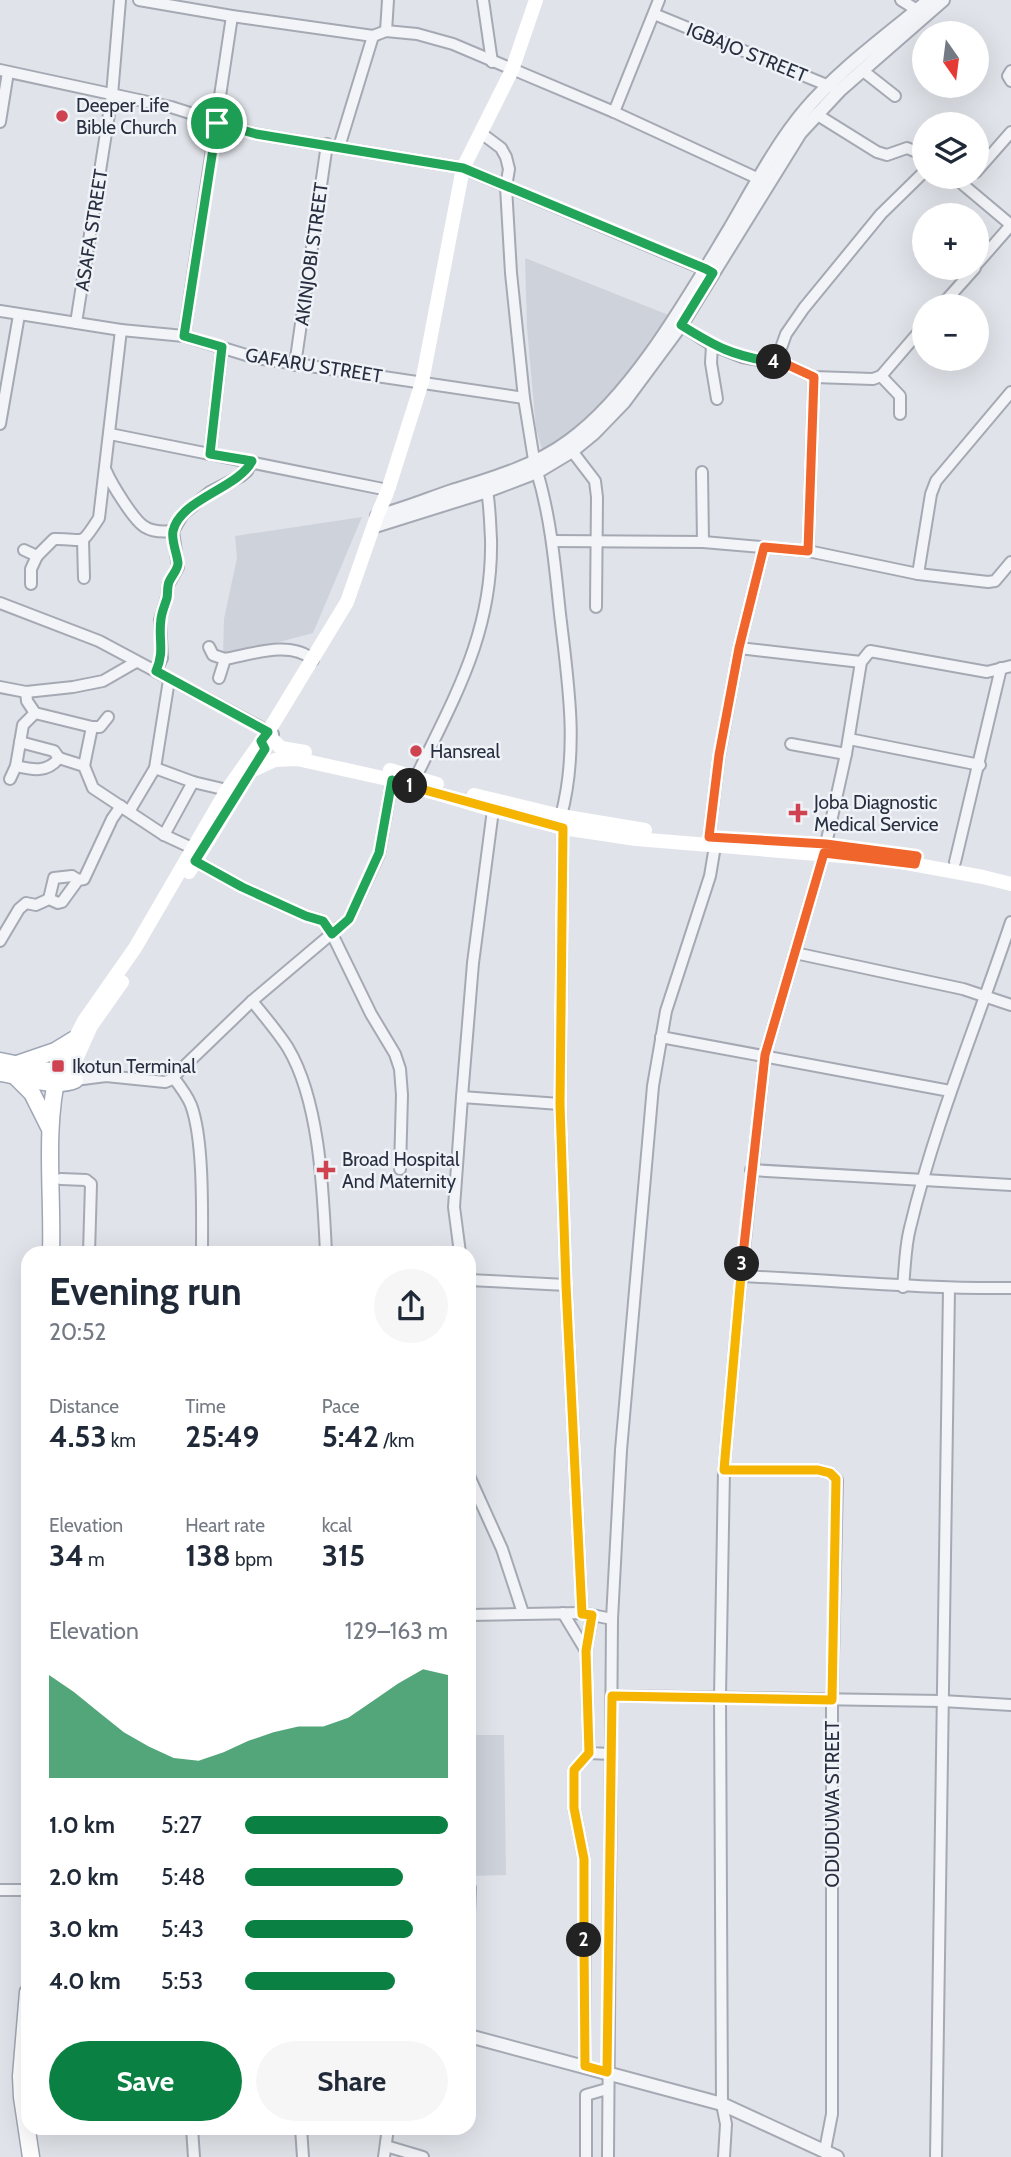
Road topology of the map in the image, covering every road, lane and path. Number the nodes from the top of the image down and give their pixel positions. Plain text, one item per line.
1 (120, 0) edge
2 (139, 0) edge
3 (388, 0) edge
4 (483, 0) edge
5 (536, 0) edge
6 (659, 0) edge
7 (901, 0) edge
8 (937, 1) edge
9 (917, 10) junction
10 (654, 14) junction
11 (232, 16) junction
12 (386, 31) junction
13 (373, 36) junction
14 (492, 62) junction
15 (512, 70) junction
16 (862, 70) junction
17 (4, 71) edge
18 (1011, 71) edge
19 (1011, 81) edge
20 (834, 88) junction
21 (111, 95) junction
22 (895, 96) dead end
23 (614, 112) junction
24 (816, 114) junction
25 (0, 122) edge
26 (217, 123) junction
27 (1011, 132) edge
28 (481, 133) junction
29 (333, 146) junction
30 (912, 150) edge
31 (989, 157) edge
32 (463, 168) junction
33 (759, 179) junction
34 (912, 184) edge
35 (506, 187) junction
36 (977, 189) edge
37 (1011, 225) edge
38 (989, 251) edge
39 (710, 271) junction
40 (964, 280) edge
41 (952, 294) edge
42 (0, 311) edge
43 (19, 315) junction
44 (76, 323) junction
45 (681, 325) junction
46 (121, 330) junction
47 (184, 336) junction
48 (912, 340) edge
49 (712, 345) junction
50 (222, 347) junction
51 (776, 362) junction
52 (295, 365) junction
53 (881, 376) junction
54 (814, 377) junction
55 (422, 382) junction
56 (1011, 392) edge
57 (524, 398) junction
58 (717, 398) dead end
59 (900, 414) dead end
60 (0, 424) edge
61 (110, 434) junction
62 (572, 451) junction
63 (210, 454) junction
64 (252, 461) junction
65 (104, 466) junction
66 (536, 466) junction
67 (702, 472) dead end
68 (487, 491) junction
69 (381, 512) junction
70 (173, 531) junction
71 (83, 540) junction
72 (552, 541) junction
73 (598, 541) junction
74 (703, 542) junction
75 (764, 547) junction
76 (24, 551) dead end
77 (808, 551) junction
78 (37, 555) junction
79 (1011, 562) edge
80 (918, 574) junction
81 (84, 578) dead end
82 (31, 584) dead end
83 (0, 604) edge
84 (596, 607) dead end
85 (209, 647) dead end
86 (739, 648) junction
87 (225, 659) junction
88 (313, 660) junction
89 (136, 662) junction
90 (862, 662) junction
91 (1006, 667) edge
92 (156, 671) junction
93 (219, 678) dead end
94 (169, 680) junction
95 (0, 687) edge
96 (26, 692) junction
97 (35, 713) junction
98 (108, 718) dead end
99 (92, 727) junction
100 (849, 739) junction
101 (20, 742) junction
102 (269, 744) junction
103 (791, 744) dead end
104 (846, 754) junction
105 (59, 758) junction
106 (980, 765) junction
107 (16, 766) junction
108 (84, 766) junction
109 (155, 768) junction
110 (416, 777) junction
111 (10, 779) dead end
112 (392, 780) junction
113 (192, 782) junction
114 (227, 790) junction
115 (126, 808) junction
116 (493, 810) junction
117 (562, 822) junction
118 (164, 835) junction
119 (712, 842) junction
120 (825, 849) junction
121 (194, 855) junction
122 (916, 860) junction
123 (955, 862) junction
124 (1011, 875) edge
125 (78, 880) junction
126 (1011, 884) edge
127 (49, 899) junction
128 (1011, 922) edge
129 (332, 934) junction
130 (0, 942) edge
131 (795, 953) junction
132 (986, 998) junction
133 (252, 1001) junction
134 (1011, 1005) edge
135 (661, 1037) junction
136 (73, 1040) junction
137 (765, 1055) junction
138 (8, 1068) edge
139 (173, 1077) junction
140 (65, 1078) junction
141 (950, 1091) junction
142 (461, 1097) junction
143 (560, 1104) junction
144 (51, 1132) junction
145 (400, 1169) dead end
146 (751, 1170) junction
147 (61, 1179) junction
148 (924, 1181) junction
149 (1011, 1185) edge
150 (51, 1246) edge
151 (61, 1246) edge
152 (89, 1246) edge
153 (202, 1246) edge
154 (326, 1246) edge
155 (459, 1246) edge
156 (741, 1276) junction
157 (476, 1280) edge
158 (566, 1285) junction
159 (1011, 1286) edge
160 (903, 1287) junction
161 (948, 1289) junction
162 (724, 1470) junction
163 (476, 1491) edge
164 (523, 1613) junction
165 (563, 1613) junction
166 (587, 1614) junction
167 (476, 1615) edge
168 (612, 1619) junction
169 (586, 1651) junction
170 (612, 1696) junction
171 (720, 1697) junction
172 (832, 1700) junction
173 (942, 1701) junction
174 (1011, 1705) edge
175 (589, 1753) junction
176 (611, 1754) junction
177 (0, 1890) edge
178 (21, 1890) edge
179 (476, 2038) edge
180 (585, 2066) junction
181 (607, 2072) junction
182 (607, 2089) junction
183 (722, 2104) junction
184 (28, 2135) edge
185 (38, 2135) edge
186 (192, 2135) edge
187 (301, 2135) edge
188 (385, 2152) edge
189 (831, 2154) edge
190 (31, 2157) edge
191 (42, 2157) edge
192 (194, 2157) edge
193 (303, 2157) edge
194 (423, 2157) edge
195 (586, 2157) edge
196 (608, 2157) edge
197 (724, 2157) edge
198 (936, 2157) edge

1 - 21 street, ASAFA STREET
2 - 11 street
3 - 12 street
4 - 14 street
5 - 15 main road
6 - 10 street
7 - 9 street
8 - 9 street
8 - 16 street
9 - 20 street
10 - 20 street, IGBAJO STREET
10 - 23 street
11 - 13 street
11 - 26 street
12 - 13 street
12 - 14 street
13 - 29 street, AKINJOBI STREET
14 - 15 street
15 - 23 street
15 - 28 main road
16 - 20 street
16 - 22 street
17 - 21 street
17 - 25 street
18 - 19 street
20 - 24 street
20 - 33 street
21 - 26 street
21 - 44 street, ASAFA STREET
23 - 33 street
24 - 30 street
24 - 39 street
26 - 29 street
26 - 47 street
27 - 31 street
28 - 32 main road
28 - 35 street
29 - 32 street
29 - 52 street, AKINJOBI STREET
32 - 35 street
32 - 55 main road
33 - 39 street
34 - 51 street
35 - 39 street
35 - 57 street
36 - 37 street
37 - 38 street
39 - 45 street
39 - 66 street
40 - 41 street
42 - 43 street, GAFARU STREET
43 - 44 street, GAFARU STREET
43 - 60 street
44 - 46 street, GAFARU STREET
45 - 49 street
45 - 62 street
46 - 47 street, GAFARU STREET
46 - 61 street
47 - 50 street, GAFARU STREET
48 - 53 street
49 - 51 street
49 - 58 street
50 - 52 street, GAFARU STREET
50 - 63 street
51 - 54 street
52 - 55 street, GAFARU STREET
53 - 54 street
53 - 59 street
54 - 77 street
55 - 57 street, GAFARU STREET
55 - 69 main road
56 - 80 street
57 - 66 street
61 - 63 street
61 - 65 street
62 - 66 street
62 - 73 street
63 - 64 street
64 - 69 street
64 - 70 street
65 - 70 street
65 - 71 street
66 - 68 street
66 - 69 street
66 - 72 street
67 - 74 street
68 - 69 street
68 - 110 street
69 - 88 main road
69 - 102 main road
70 - 92 street
71 - 78 street
71 - 81 street
72 - 73 street
72 - 117 street
73 - 74 street
73 - 84 street
74 - 75 street
75 - 77 street
75 - 86 street
76 - 78 street
77 - 80 street
78 - 82 street
79 - 80 street
83 - 89 street
85 - 87 street
86 - 90 street
86 - 119 street
87 - 88 street
87 - 93 street
88 - 102 main road
89 - 92 street
89 - 96 street
90 - 91 street
90 - 100 street
91 - 106 street
92 - 94 street
94 - 102 street
94 - 109 street
95 - 96 street
96 - 97 street
97 - 99 street
97 - 101 street
98 - 99 street
99 - 108 street
100 - 104 street
100 - 106 street
101 - 105 street
101 - 107 street
102 - 110 main road
102 - 112 main road
102 - 114 main road
102 - 121 main road
103 - 104 street
104 - 120 street
105 - 107 street
105 - 108 street
106 - 123 street
107 - 111 street
108 - 115 street
109 - 113 street
109 - 115 street
110 - 117 main road
112 - 116 main road
112 - 129 street
113 - 114 street
113 - 118 street
114 - 121 main road
115 - 118 street
115 - 125 street
116 - 117 main road
116 - 142 street
117 - 119 main road
117 - 143 street
118 - 121 street
119 - 120 main road
119 - 135 street
120 - 122 main road
120 - 131 street
121 - 129 street
121 - 136 main road
121 - 140 main road
122 - 123 main road
122 - 126 main road
123 - 124 main road
125 - 127 street
125 - 127 street
127 - 130 street
128 - 132 street
129 - 133 street
129 - 145 street
131 - 132 street
131 - 137 street
132 - 134 street
132 - 141 street
133 - 139 street
133 - 154 street
135 - 137 street
135 - 168 street
136 - 138 main road
136 - 140 main road
137 - 141 street
137 - 146 street
138 - 140 main road
138 - 144 main road
139 - 140 street
139 - 153 street
140 - 144 main road
140 - 147 main road
141 - 148 street
142 - 143 street
142 - 155 street
143 - 158 street
144 - 150 main road
146 - 148 street
146 - 156 street
147 - 151 main road
147 - 152 street
148 - 149 street
148 - 160 street
156 - 160 street
156 - 162 street
157 - 158 street
158 - 166 street
159 - 161 street
160 - 161 street
161 - 173 street
162 - 171 street
162 - 172 street, ODUDUWA STREET
163 - 164 street
164 - 165 street
164 - 167 street
165 - 166 street
165 - 169 street
166 - 168 street
166 - 169 street
168 - 170 street
169 - 175 street
170 - 171 street
170 - 176 street
171 - 172 street
171 - 183 street
172 - 173 street
172 - 189 street, ODUDUWA STREET
173 - 174 street
173 - 198 street
175 - 176 street
175 - 180 street
176 - 181 street
177 - 178 street
179 - 180 street
180 - 181 street
181 - 182 street
181 - 183 street
182 - 195 street
182 - 196 street
183 - 189 street
183 - 197 street
184 - 190 main road
185 - 191 main road
186 - 192 street
187 - 193 street
188 - 194 street

